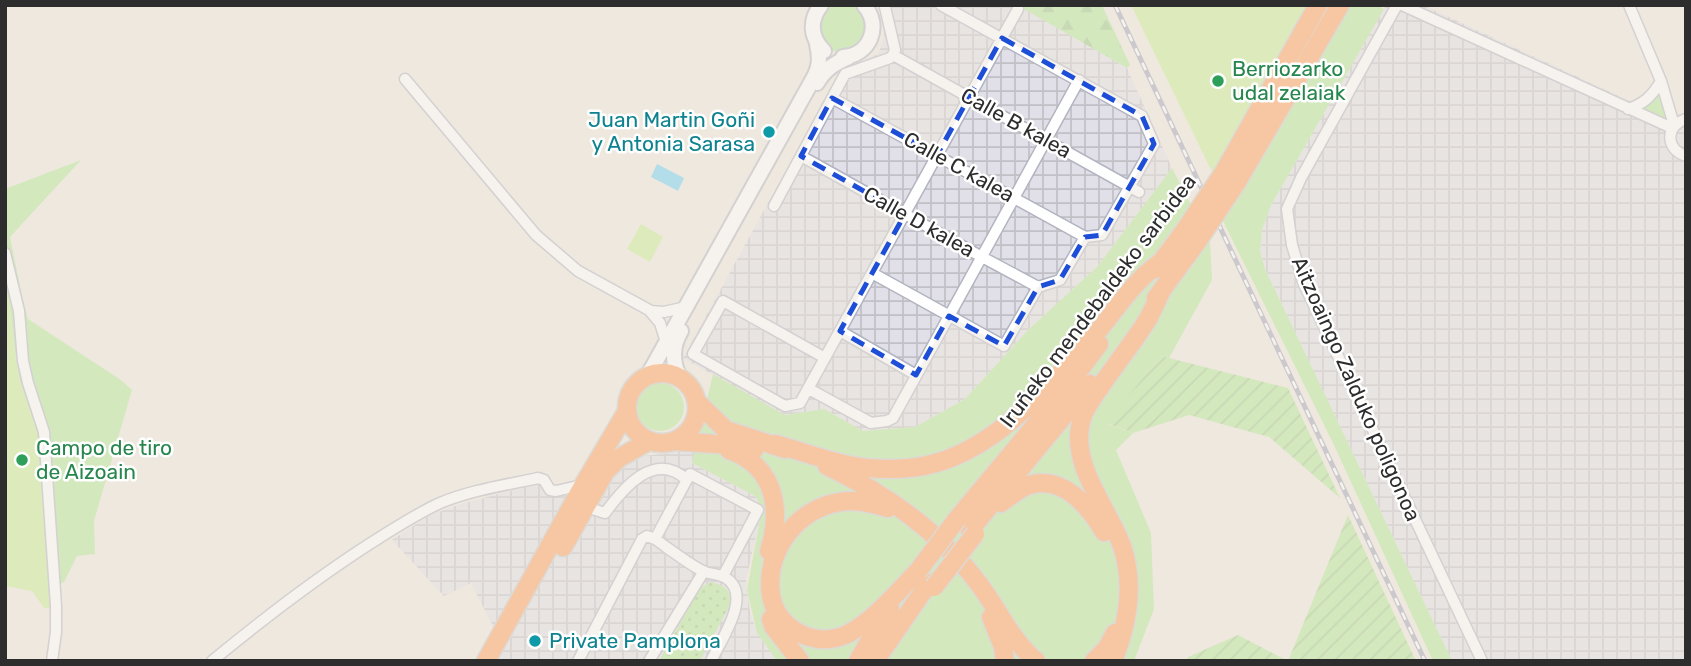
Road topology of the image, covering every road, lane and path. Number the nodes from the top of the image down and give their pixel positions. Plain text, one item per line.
1 (821, 5) edge
2 (886, 5) edge
3 (941, 5) edge
4 (1399, 5) edge
5 (1629, 5) edge
6 (866, 7) edge
7 (1317, 7) edge
8 (1018, 9) dead end
9 (1336, 12) edge
10 (873, 34) junction
11 (1002, 38) junction
12 (817, 44) junction
13 (893, 44) junction
14 (855, 54) junction
15 (893, 55) junction
16 (883, 60) junction
17 (405, 79) dead end
18 (1079, 80) junction
19 (1661, 82) junction
20 (970, 97) junction
21 (832, 98) junction
22 (1628, 109) junction
23 (1686, 119) edge
24 (1673, 127) junction
25 (1046, 140) junction
26 (937, 155) junction
27 (801, 156) junction
28 (1686, 156) edge
29 (1230, 177) junction
30 (1134, 190) junction
31 (1014, 197) junction
32 (774, 206) dead end
33 (905, 214) junction
34 (1191, 236) junction
35 (1085, 237) junction
36 (5, 253) edge
37 (982, 257) junction
38 (1163, 260) junction
39 (872, 273) junction
40 (1038, 287) junction
41 (1162, 290) junction
42 (686, 307) junction
43 (649, 310) junction
44 (949, 316) junction
45 (840, 331) junction
46 (666, 342) junction
47 (825, 358) junction
48 (678, 376) junction
49 (916, 376) junction
50 (646, 377) junction
51 (809, 389) junction
52 (697, 402) junction
53 (627, 411) junction
54 (649, 441) junction
55 (675, 441) junction
56 (713, 444) junction
57 (775, 444) junction
58 (687, 480) junction
59 (584, 484) junction
60 (586, 507) junction
61 (888, 509) junction
62 (970, 526) junction
63 (654, 539) junction
64 (704, 571) junction
65 (723, 576) junction
66 (927, 581) junction
67 (976, 589) junction
68 (1011, 632) junction
69 (52, 661) edge
70 (212, 661) edge
71 (486, 661) edge
72 (500, 661) edge
73 (578, 661) edge
74 (649, 661) edge
75 (711, 661) edge
76 (800, 661) edge
77 (858, 661) edge
78 (875, 661) edge
79 (887, 661) edge
80 (1005, 661) edge
81 (1022, 661) edge
82 (1036, 661) edge
83 (1094, 661) edge
84 (1113, 661) edge
85 (1482, 661) edge

1 - 12 main road
2 - 13 street
3 - 11 street
4 - 22 street
4 - 85 street, Aitzoaingo Zalduko poligonoa
5 - 19 street
6 - 10 main road
7 - 29 highway, Iruñeko mendebaldeko sarbidea
8 - 11 street
9 - 29 highway, Iruñeko mendebaldeko sarbidea
10 - 13 street
10 - 14 main road
11 - 18 street
11 - 20 street
12 - 14 main road
12 - 42 main road
13 - 15 street
14 - 16 street
14 - 48 main road
15 - 16 street
15 - 20 street, Calle B kalea
16 - 21 street
17 - 43 street
18 - 25 street
18 - 30 street
19 - 22 street
19 - 24 street
20 - 25 street, Calle B kalea
20 - 26 street
21 - 26 street, Calle C kalea
21 - 27 street
22 - 24 street
23 - 24 street
24 - 28 street
25 - 30 street, Calle B kalea
25 - 31 street
26 - 31 street, Calle C kalea
26 - 33 street
27 - 32 street
27 - 33 street, Calle D kalea
29 - 34 highway, Iruñeko mendebaldeko sarbidea, bridge
30 - 35 street
31 - 35 street, Calle C kalea
31 - 37 street
33 - 37 street, Calle D kalea
33 - 39 street
34 - 38 highway, Iruñeko mendebaldeko sarbidea
34 - 41 highway, Iruñeko mendebaldeko sarbidea
35 - 40 street
36 - 69 street
37 - 40 street, Calle D kalea
37 - 44 street
38 - 57 highway
38 - 62 highway, Iruñeko mendebaldeko sarbidea
39 - 44 street
39 - 45 street
40 - 44 street
41 - 62 highway, Iruñeko mendebaldeko sarbidea
41 - 84 highway
42 - 43 street
42 - 46 main road
43 - 46 street
44 - 49 street
45 - 47 street
45 - 49 street
46 - 50 main road
47 - 51 street
47 - 51 street
48 - 50 highway
48 - 52 highway
49 - 51 street
50 - 53 highway
52 - 55 highway
52 - 57 highway
53 - 54 highway
53 - 59 highway
54 - 55 highway
54 - 60 highway
55 - 56 highway
56 - 61 highway
56 - 76 highway
57 - 68 highway
58 - 60 street
58 - 63 street
58 - 65 street
59 - 70 street
59 - 71 highway
60 - 72 highway
61 - 66 highway
61 - 67 highway
62 - 66 highway, Iruñeko mendebaldeko sarbidea, bridge
62 - 83 highway
63 - 64 street
63 - 73 street
64 - 65 street
64 - 74 street
65 - 75 street
66 - 77 highway
66 - 78 highway
66 - 79 highway
67 - 80 highway
67 - 81 highway
68 - 81 highway
68 - 82 highway

